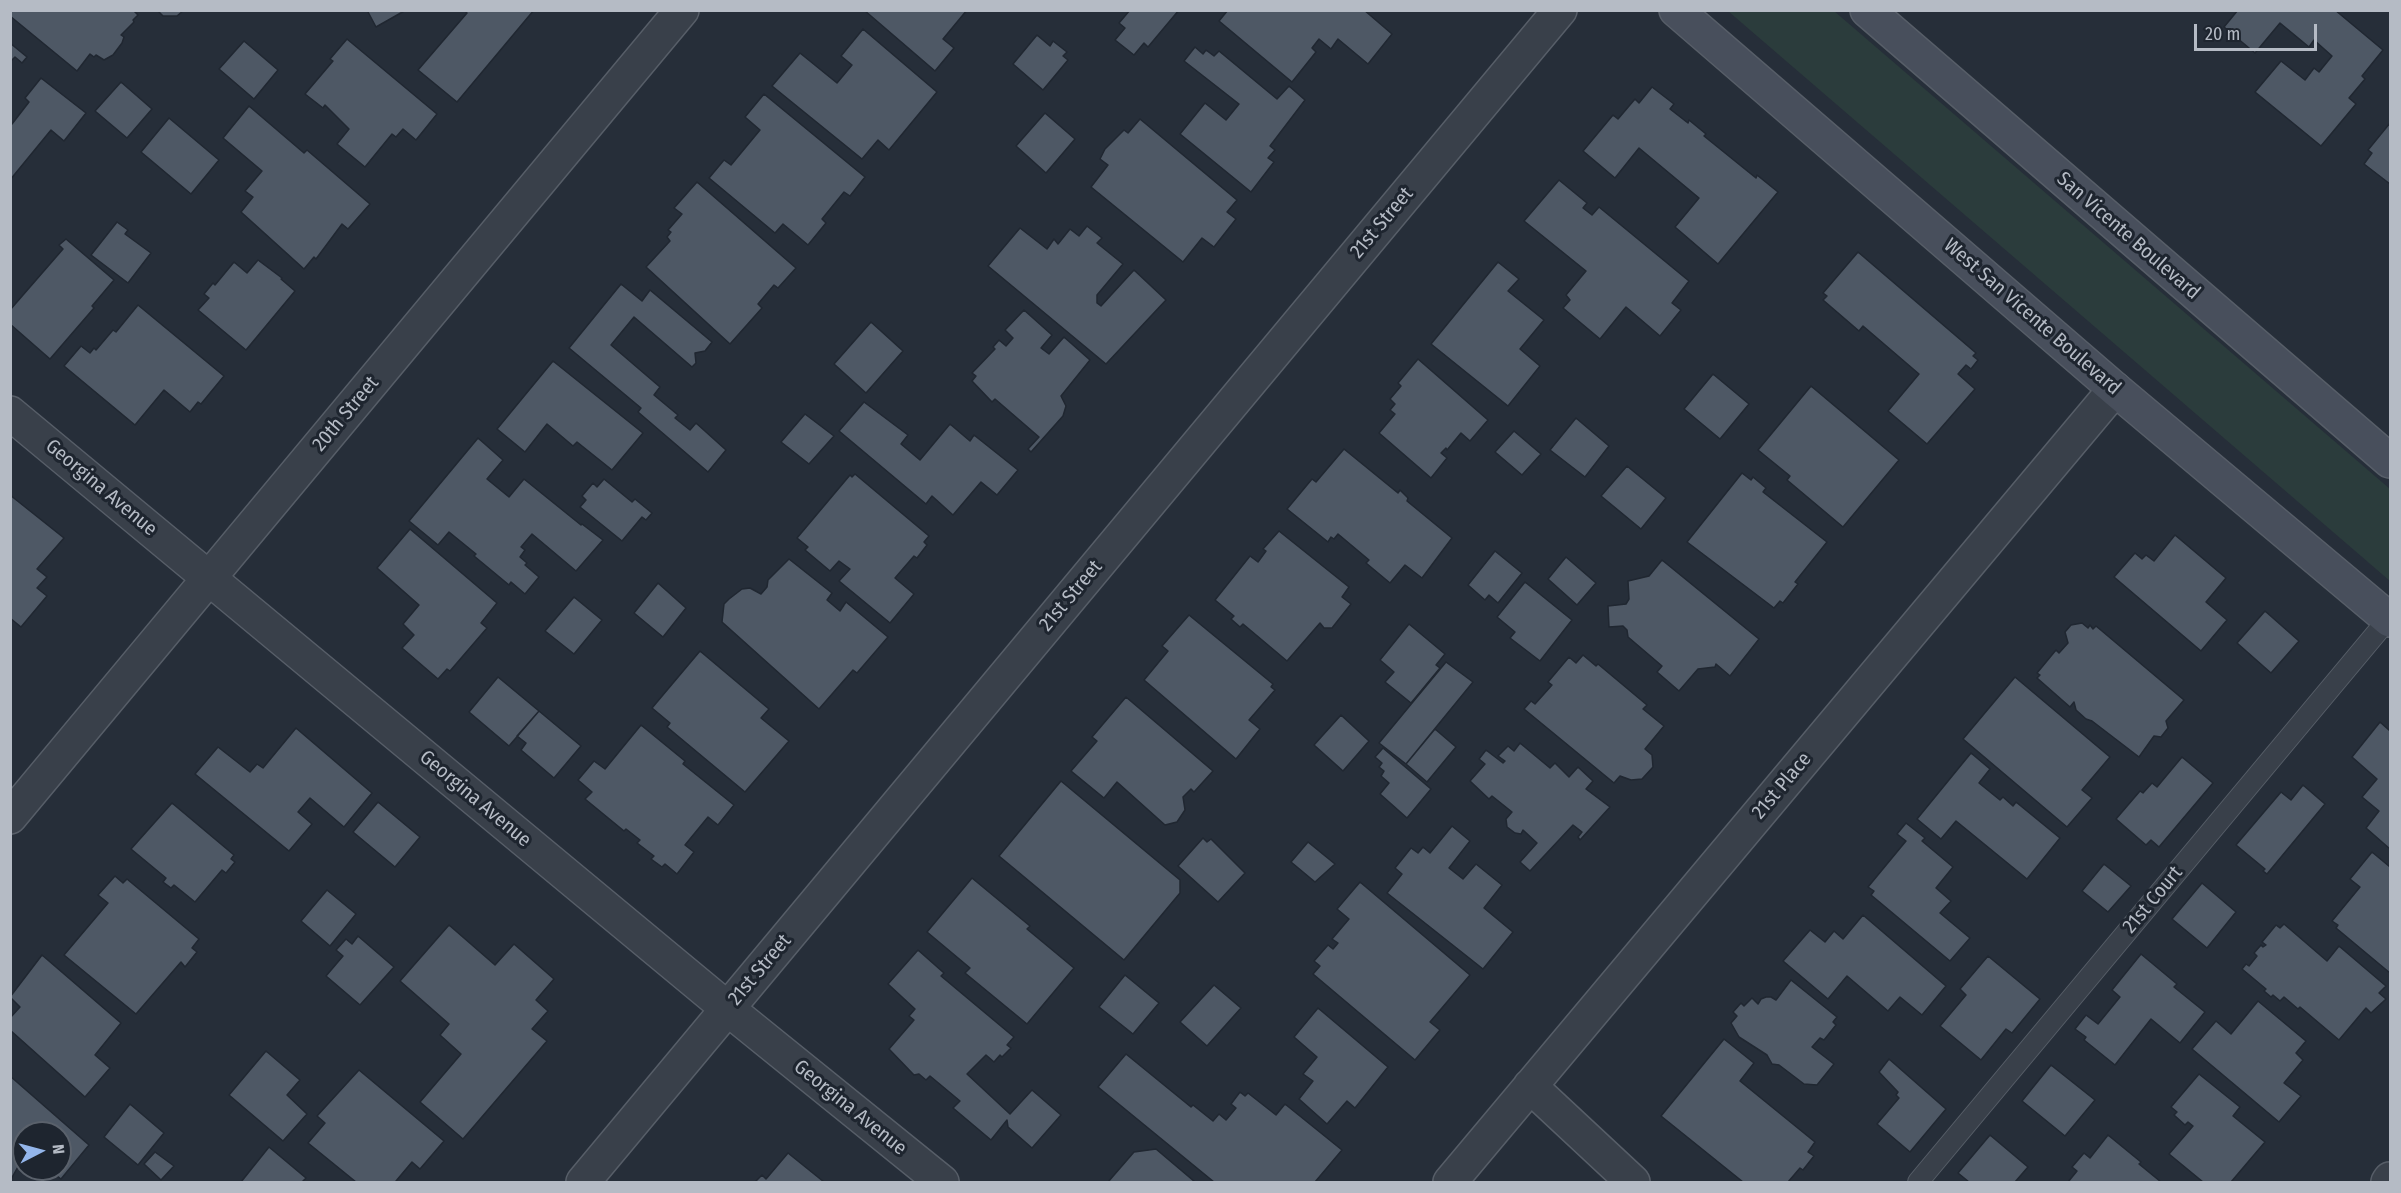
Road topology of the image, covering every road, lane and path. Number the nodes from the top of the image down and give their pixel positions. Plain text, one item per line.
1 (681, 10) edge
2 (1560, 10) edge
3 (1676, 10) edge
4 (1866, 10) edge
5 (2115, 389) junction
6 (10, 413) edge
7 (2391, 461) edge
8 (209, 578) junction
9 (2390, 619) edge
10 (10, 817) edge
11 (728, 1009) junction
12 (1530, 1086) junction
13 (2391, 1179) edge
14 (583, 1182) edge
15 (942, 1182) edge
16 (1450, 1182) edge
17 (1633, 1182) edge
18 (1918, 1182) edge
19 (2388, 1182) edge

1 - 8 street, 20th Street
2 - 11 street, 21st Street
3 - 5 main road, West San Vicente Boulevard
4 - 7 main road, San Vicente Boulevard
5 - 9 main road, West San Vicente Boulevard
5 - 12 street, 21st Place
6 - 8 street, Georgina Avenue
8 - 10 street, 20th Street
8 - 11 street, Georgina Avenue
9 - 18 lane, 21st Court
11 - 14 street, 21st Street
11 - 15 street, Georgina Avenue
12 - 16 street, 21st Place
12 - 17 street
13 - 19 street

